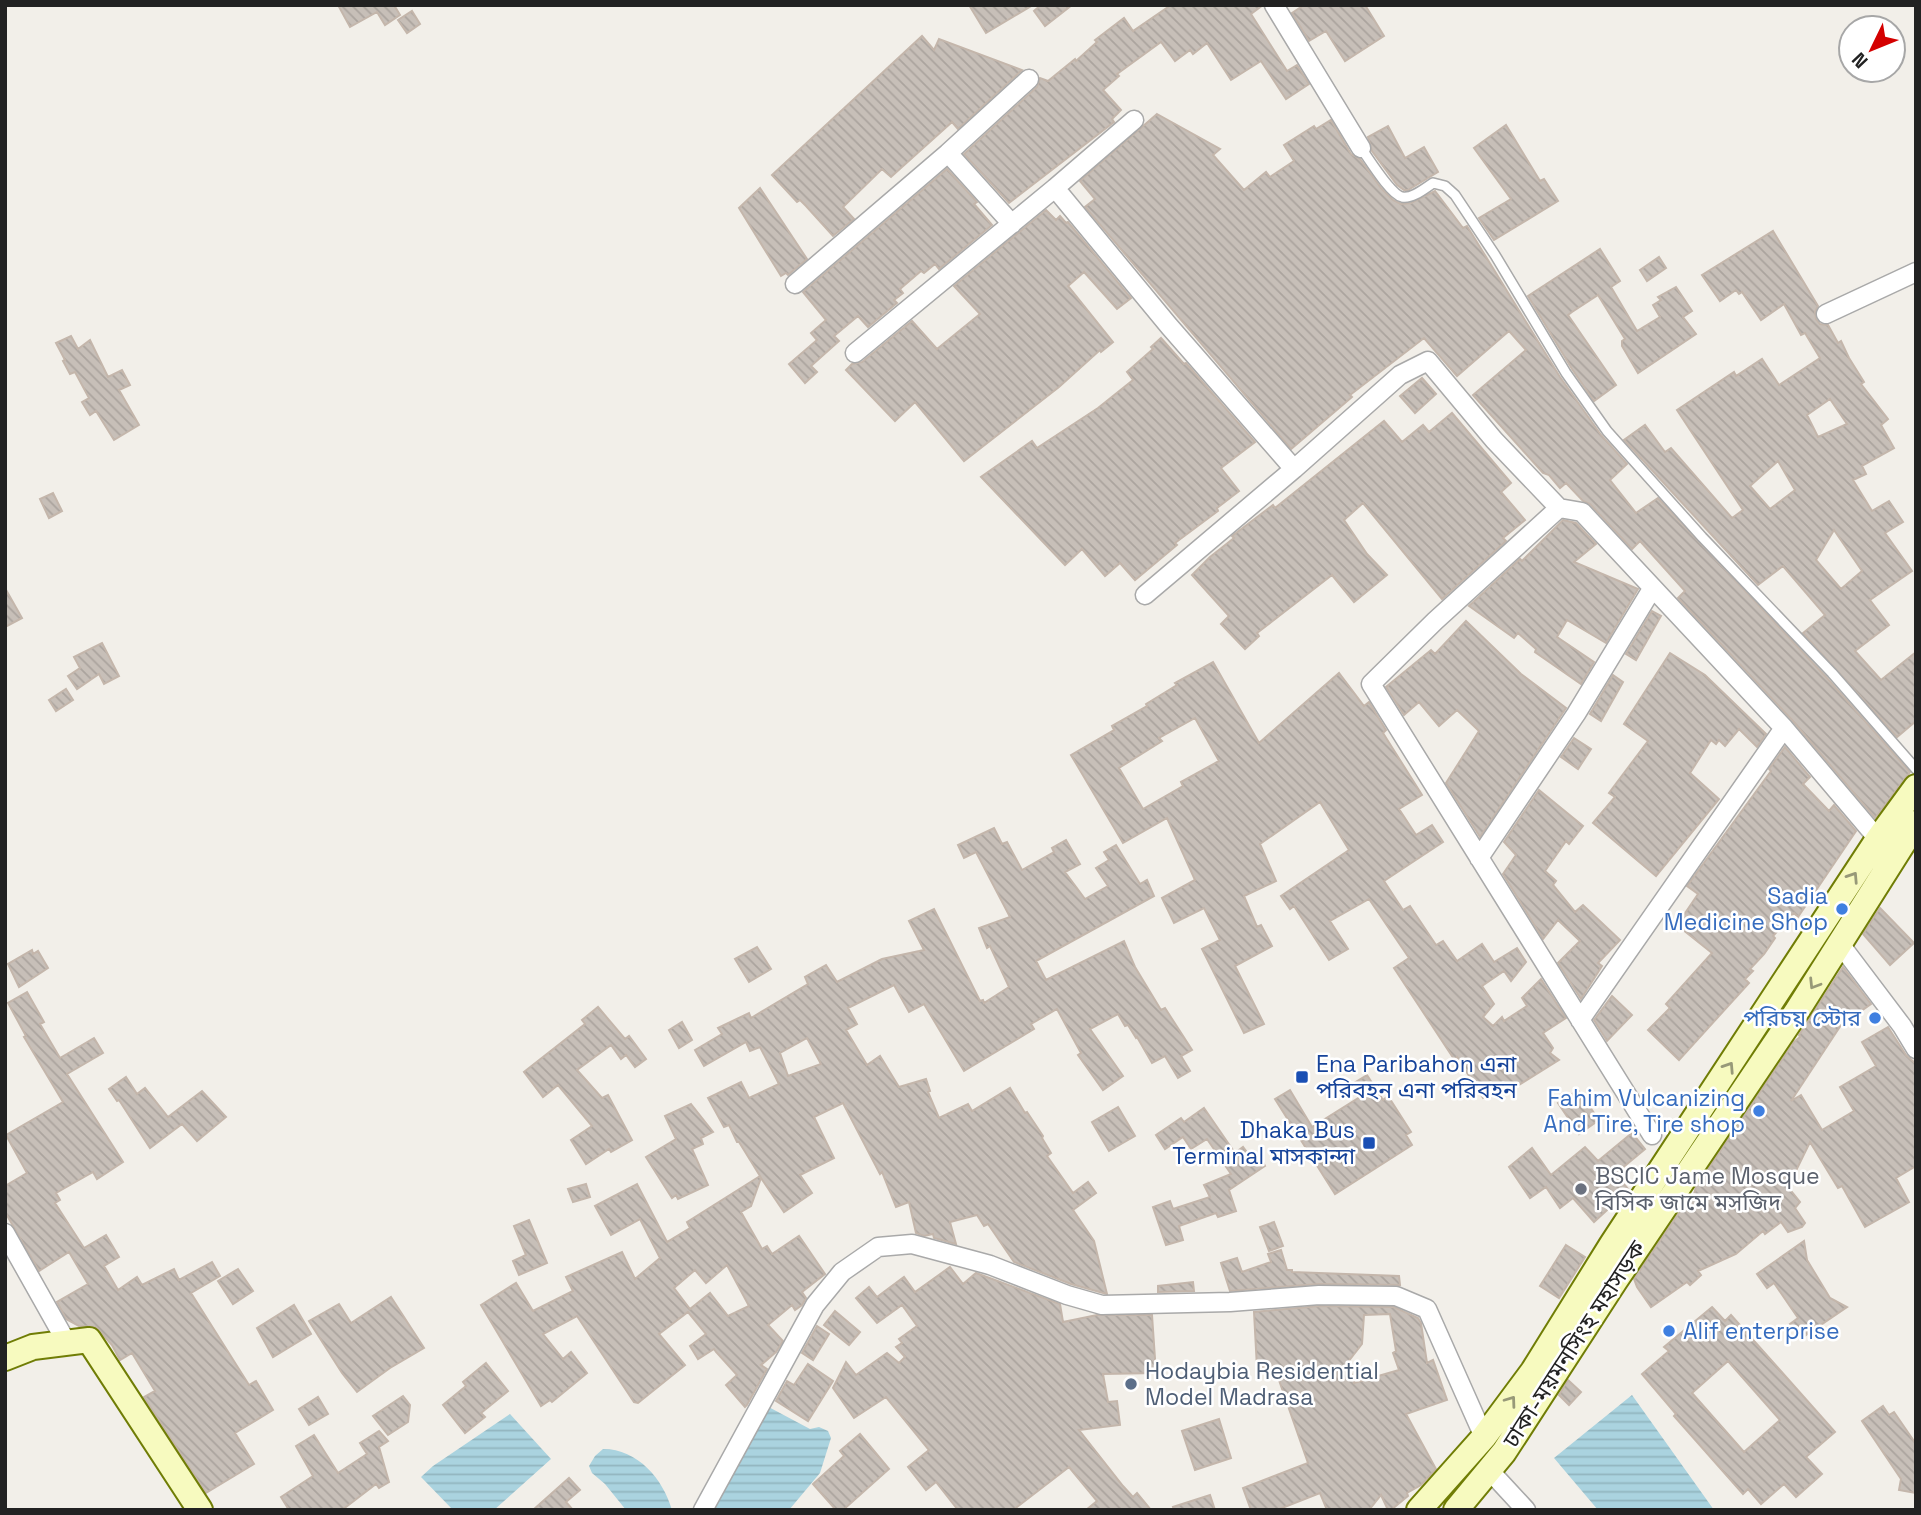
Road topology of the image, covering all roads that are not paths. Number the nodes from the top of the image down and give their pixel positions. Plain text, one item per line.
1 (1274, 5) edge
2 (1029, 79) dead end
3 (1134, 120) dead end
4 (1361, 148) joint
5 (948, 153) junction
6 (1055, 188) junction
7 (1012, 224) junction
8 (1916, 272) edge
9 (795, 284) dead end
10 (1826, 314) dead end
11 (855, 354) dead end
12 (1294, 469) junction
13 (1559, 508) junction
14 (1651, 589) junction
15 (1144, 595) dead end
16 (1784, 729) junction
17 (1916, 769) edge
18 (1916, 787) edge
19 (1916, 823) edge
20 (1878, 839) junction
21 (1479, 858) junction
22 (1840, 944) junction
23 (1580, 1020) junction
24 (1916, 1049) edge
25 (1652, 1135) dead end
26 (5, 1233) edge
27 (66, 1343) junction
28 (5, 1358) edge
29 (1484, 1437) junction
30 (1489, 1471) junction
31 (200, 1510) edge
32 (704, 1510) edge
33 (1419, 1510) edge
34 (1456, 1510) edge
35 (1526, 1510) edge

1 - 4 street
2 - 5 street
3 - 6 street
4 - 17 lane
5 - 7 street
5 - 9 street
6 - 7 street
6 - 12 street
7 - 11 street
8 - 10 street
12 - 13 street
12 - 15 street
13 - 14 street
13 - 21 street
14 - 16 street
14 - 21 street
16 - 20 street
16 - 23 street
18 - 20 main road, ঢাকা-ময়মনসিংহ মহাসড়ক
19 - 22 main road, ঢাকা-ময়মনসিংহ মহাসড়ক
29 -> 20 main road, ঢাকা-ময়মনসিংহ মহাসড়ক
21 - 23 street
22 - 24 street
22 -> 30 main road, ঢাকা-ময়মনসিংহ মহাসড়ক
23 - 25 street
26 - 27 street
27 - 28 main road
27 - 31 main road
29 - 32 street
29 - 33 main road, ঢাকা-ময়মনসিংহ মহাসড়ক
30 - 34 main road, ঢাকা-ময়মনসিংহ মহাসড়ক
30 - 35 street

